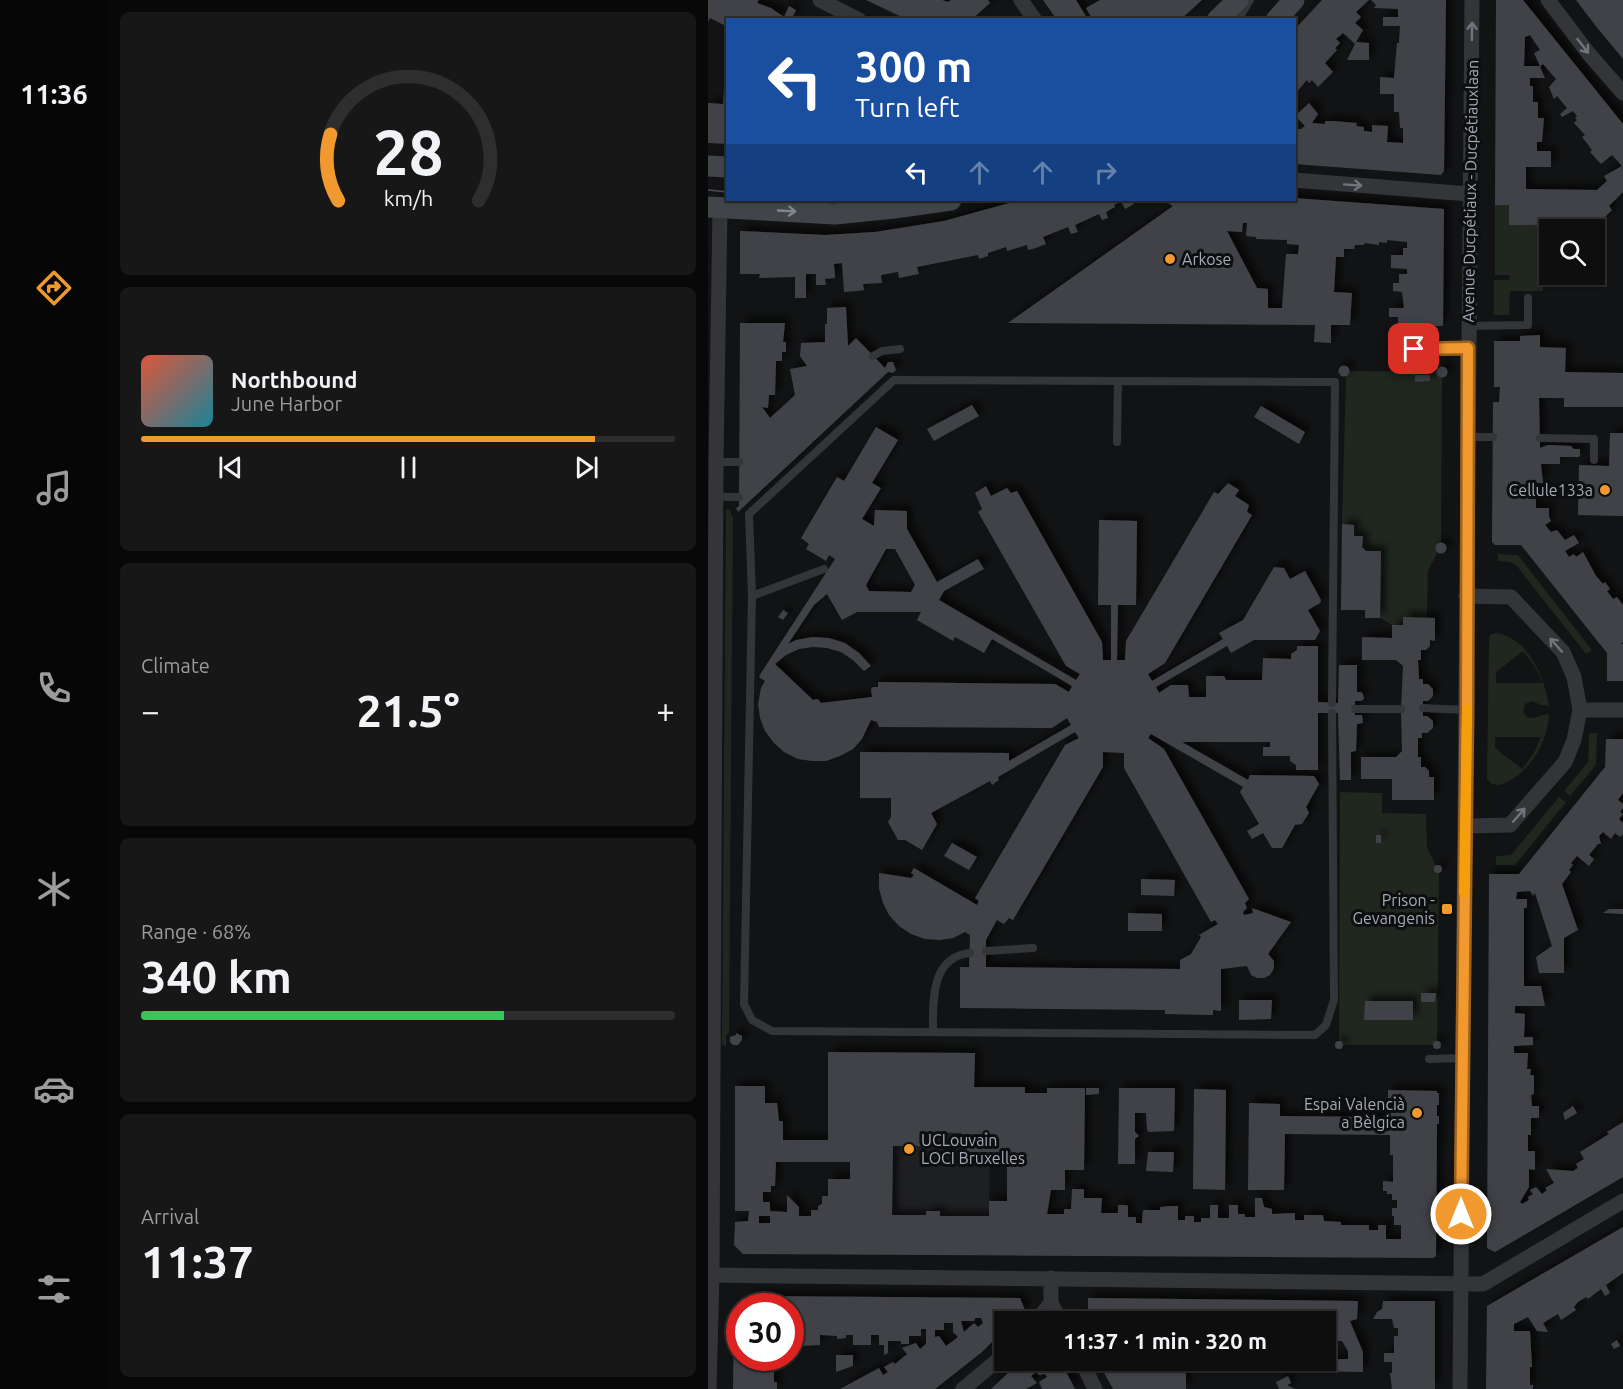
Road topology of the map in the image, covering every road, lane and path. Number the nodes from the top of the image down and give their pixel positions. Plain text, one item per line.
1 (820, 0) edge
2 (1021, 0) edge
3 (1238, 0) edge
4 (1250, 0) edge
5 (1294, 0) edge
6 (1472, 0) edge
7 (1548, 0) edge
8 (856, 18) edge
9 (1034, 18) edge
10 (1219, 18) edge
11 (1239, 18) edge
12 (1278, 18) edge
13 (1623, 93) edge
14 (708, 166) edge
15 (726, 167) edge
16 (1296, 180) edge
17 (1469, 194) junction
18 (944, 201) edge
19 (714, 207) edge
20 (1528, 298) dead end
21 (1468, 326) junction
22 (900, 348) dead end
23 (1468, 348) junction
24 (1414, 349) dead end
25 (873, 356) dead end
26 (1118, 381) junction
27 (1467, 437) junction
28 (1493, 437) dead end
29 (1540, 438) dead end
30 (1117, 442) dead end
31 (1593, 460) dead end
32 (716, 462) junction
33 (739, 462) dead end
34 (739, 496) dead end
35 (716, 498) junction
36 (824, 569) dead end
37 (752, 596) junction
38 (1466, 596) junction
39 (1332, 702) dead end
40 (1423, 708) dead end
41 (1355, 709) dead end
42 (1401, 709) dead end
43 (1467, 710) junction
44 (1580, 710) junction
45 (1623, 710) edge
46 (1332, 713) dead end
47 (1465, 826) junction
48 (1033, 948) dead end
49 (986, 951) dead end
50 (970, 953) dead end
51 (933, 1032) junction
52 (1463, 1058) junction
53 (1429, 1059) dead end
54 (1623, 1201) edge
55 (710, 1275) edge
56 (1051, 1278) junction
57 (1461, 1283) junction
58 (1051, 1304) junction
59 (1045, 1311) edge
60 (1054, 1311) edge
61 (994, 1363) edge
62 (1086, 1371) edge
63 (709, 1389) edge
64 (963, 1389) edge
65 (1095, 1389) edge
66 (1461, 1389) edge

1 - 8 street
2 - 9 street
3 - 10 main road
4 - 11 lane
5 - 12 main road
17 -> 6 street, Avenue Ducpétiaux - Ducpétiauxlaan
7 -> 13 street
14 - 15 main road
16 -> 17 street
17 - 21 street, Avenue Ducpétiaux - Ducpétiauxlaan
19 -> 18 main road
19 - 32 street
20 - 21 lane
21 - 23 street, Avenue Ducpétiaux - Ducpétiauxlaan
22 - 25 lane
23 - 24 lane
23 - 27 street, Avenue Ducpétiaux - Ducpétiauxlaan
26 - 30 lane
26 - 37 lane
26 - 39 lane
27 - 28 lane
27 - 38 street, Avenue Ducpétiaux - Ducpétiauxlaan
29 - 31 lane
32 - 33 lane
32 - 35 street
34 - 35 lane
35 - 55 street
36 - 37 lane
37 - 51 lane
38 - 43 street, Avenue Ducpétiaux - Ducpétiauxlaan
44 -> 38 street
40 - 43 lane
41 - 42 lane
43 - 47 street, Avenue Ducpétiaux - Ducpétiauxlaan
44 - 45 street
47 -> 44 street
46 - 51 lane
47 - 52 street, Avenue Ducpétiaux - Ducpétiauxlaan
48 - 49 lane
50 - 51 lane
52 - 53 lane
52 - 57 street, Avenue Ducpétiaux - Ducpétiauxlaan
54 - 57 street
55 - 56 street
55 - 63 street
56 - 57 street
56 - 58 street
57 - 66 street, Avenue Ducpétiaux - Ducpétiauxlaan
58 - 59 street
58 - 60 street
61 - 64 street
62 - 65 street

